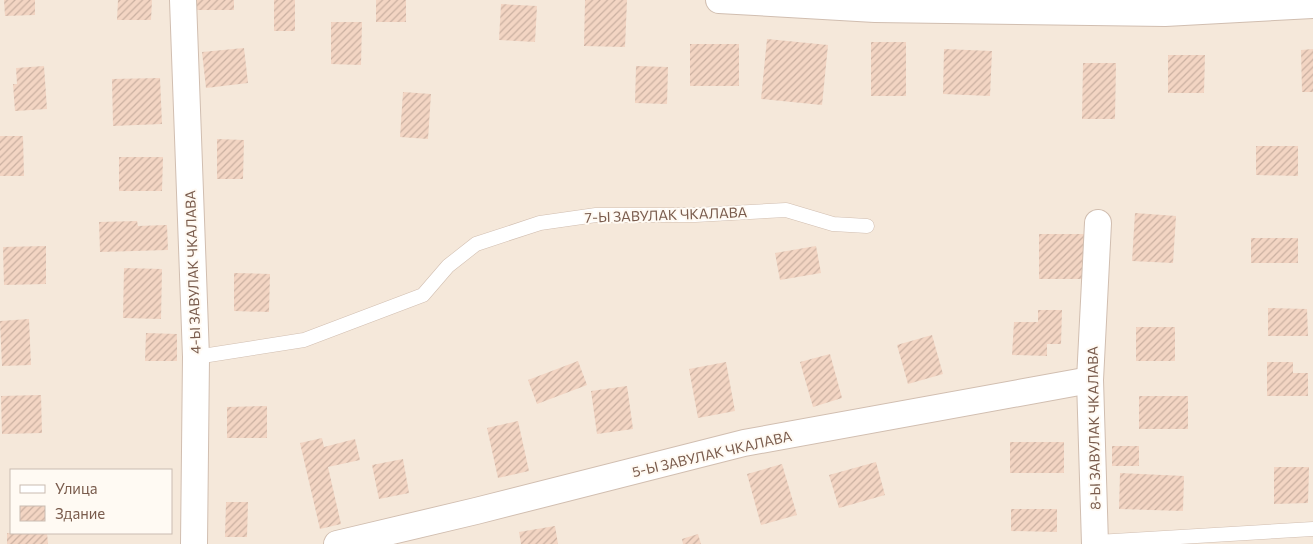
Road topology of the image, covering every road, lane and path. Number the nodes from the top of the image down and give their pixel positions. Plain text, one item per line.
1 (183, 0) edge
2 (720, 0) edge
3 (1313, 5) edge
4 (1098, 224) dead end
5 (867, 226) dead end
6 (196, 357) junction
7 (1090, 380) junction
8 (1313, 529) edge
9 (1096, 543) edge
10 (194, 544) edge
11 (337, 544) edge

1 - 6 street, 4-Ы ЗАВУЛАК ЧКАЛАВА
2 - 3 street
4 - 7 street, 8-Ы ЗАВУЛАК ЧКАЛАВА
5 - 6 lane, 7-Ы ЗАВУЛАК ЧКАЛАВА
6 - 10 street, 4-Ы ЗАВУЛАК ЧКАЛАВА
7 - 9 street, 8-Ы ЗАВУЛАК ЧКАЛАВА
7 - 11 street, 5-Ы ЗАВУЛАК ЧКАЛАВА
8 - 9 lane

